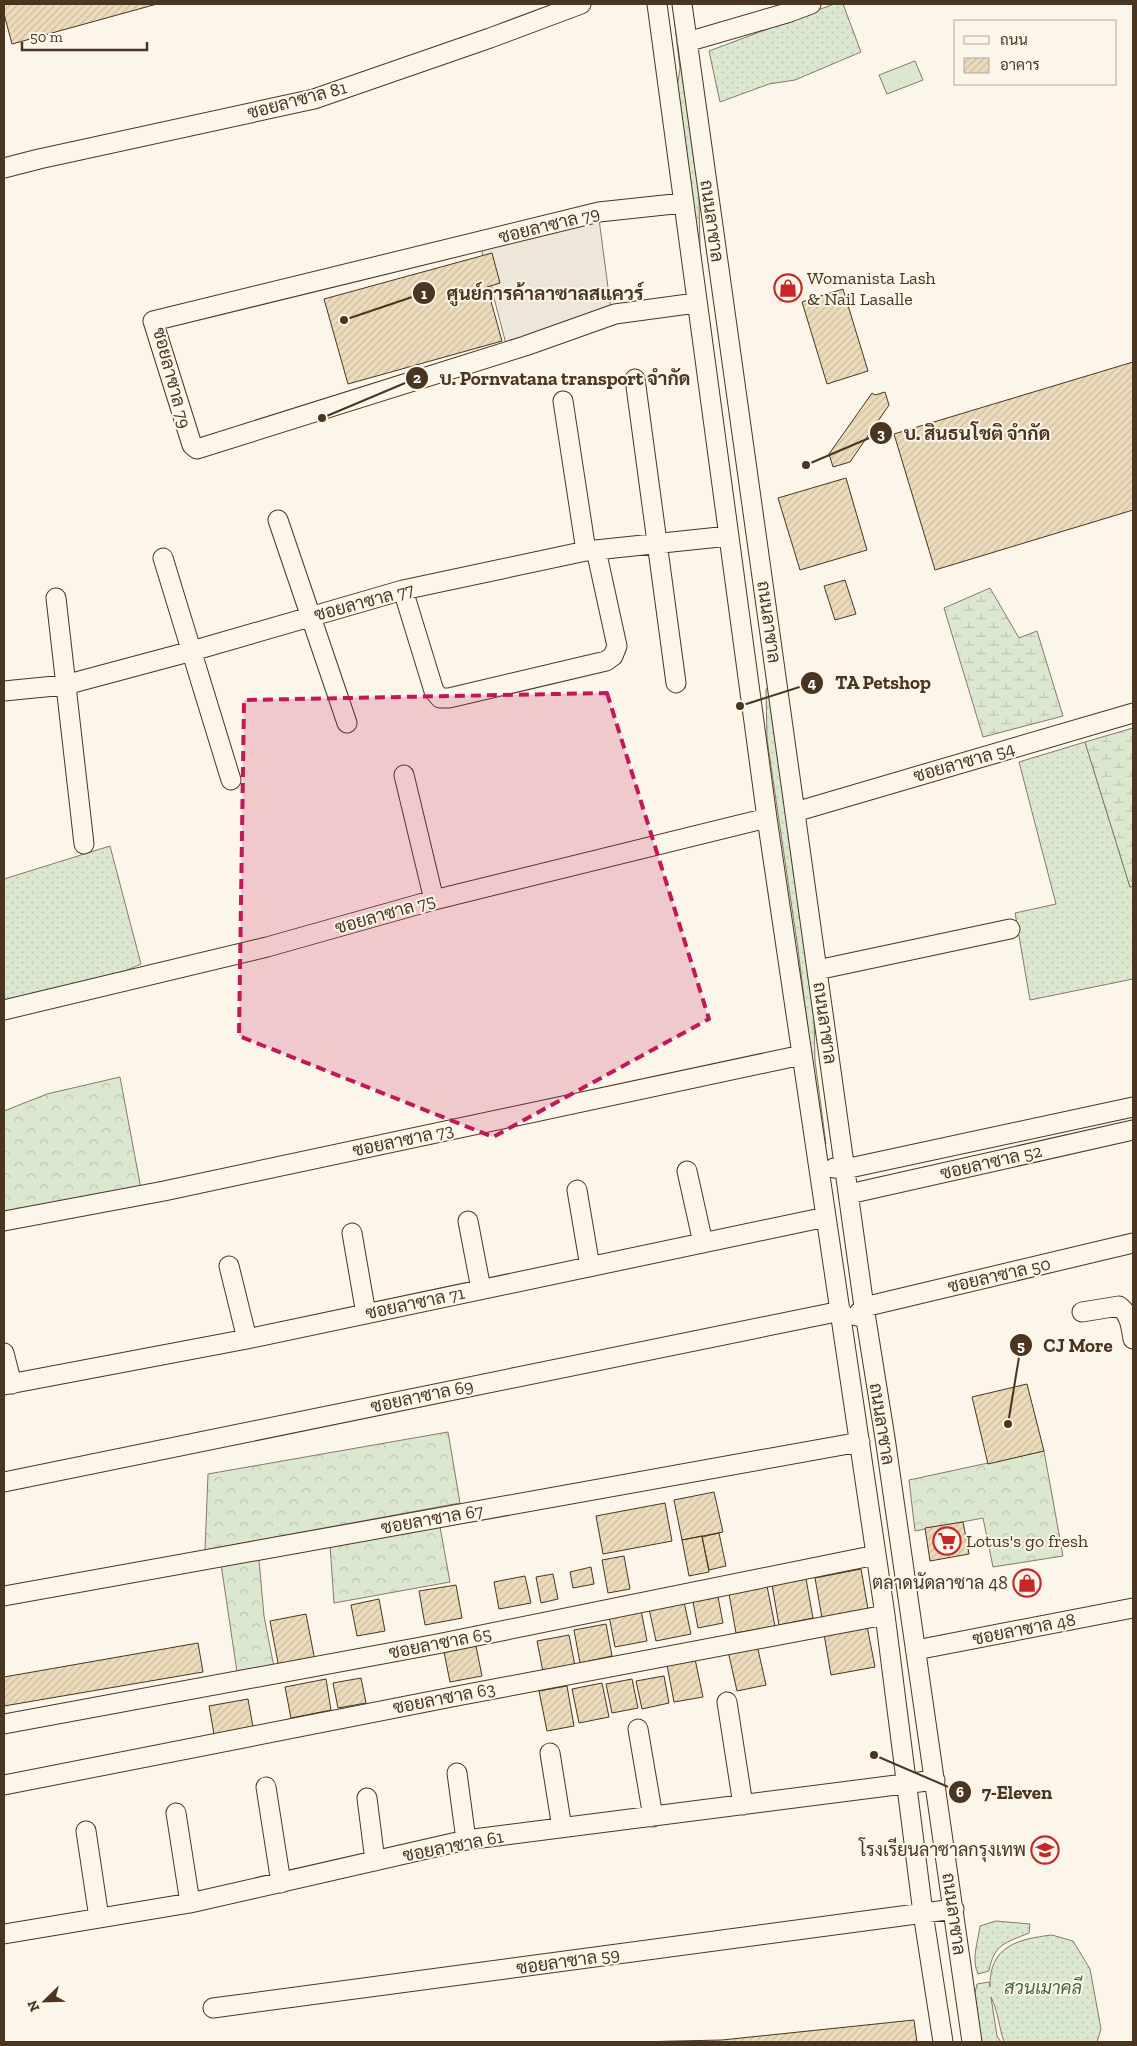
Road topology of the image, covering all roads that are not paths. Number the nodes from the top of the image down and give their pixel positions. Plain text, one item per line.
1 (581, 4) edge
2 (657, 4) edge
3 (666, 4) edge
4 (811, 4) edge
5 (681, 8) edge
6 (687, 42) junction
7 (666, 75) junction
8 (4, 168) edge
9 (710, 202) junction
10 (683, 203) junction
11 (696, 303) junction
12 (635, 379) dead end
13 (563, 401) dead end
14 (714, 433) junction
15 (750, 493) junction
16 (278, 520) dead end
17 (728, 536) junction
18 (656, 543) junction
19 (591, 551) junction
20 (163, 558) dead end
21 (403, 590) junction
22 (56, 598) dead end
23 (311, 616) junction
24 (192, 651) junction
25 (676, 683) dead end
26 (65, 685) junction
27 (4, 691) edge
28 (752, 711) junction
29 (1133, 713) edge
30 (347, 723) dead end
31 (404, 775) dead end
32 (231, 780) dead end
33 (795, 812) junction
34 (767, 818) junction
35 (84, 844) dead end
36 (434, 900) junction
37 (1010, 929) dead end
38 (817, 970) junction
39 (4, 1010) edge
40 (826, 1033) junction
41 (802, 1054) junction
42 (1133, 1107) edge
43 (1133, 1130) edge
44 (814, 1144) junction
45 (818, 1166) junction
46 (687, 1170) dead end
47 (847, 1182) junction
48 (577, 1190) dead end
49 (826, 1217) junction
50 (468, 1221) dead end
51 (4, 1222) edge
52 (352, 1233) dead end
53 (703, 1243) junction
54 (1133, 1243) edge
55 (228, 1266) dead end
56 (590, 1267) junction
57 (837, 1284) junction
58 (481, 1289) junction
59 (864, 1307) junction
60 (841, 1311) junction
61 (1082, 1312) dead end
62 (366, 1314) junction
63 (247, 1339) junction
64 (1133, 1340) edge
65 (4, 1353) edge
66 (8, 1384) edge
67 (859, 1435) junction
68 (4, 1482) edge
69 (876, 1556) junction
70 (4, 1596) edge
71 (1133, 1608) edge
72 (886, 1614) junction
73 (916, 1650) junction
74 (727, 1702) dead end
75 (4, 1724) edge
76 (638, 1729) dead end
77 (550, 1753) dead end
78 (457, 1773) dead end
79 (935, 1780) junction
80 (906, 1784) junction
81 (4, 1785) edge
82 (266, 1787) dead end
83 (368, 1798) dead end
84 (743, 1805) junction
85 (176, 1813) dead end
86 (653, 1816) junction
87 (562, 1828) junction
88 (86, 1831) dead end
89 (466, 1840) junction
90 (376, 1861) junction
91 (281, 1882) junction
92 (190, 1903) junction
93 (954, 1909) junction
94 (923, 1913) junction
95 (99, 1918) junction
96 (4, 1934) edge
97 (212, 2008) dead end
98 (943, 2042) edge
99 (972, 2042) edge

1 - 8 street, ซอยลาซาล 81
2 - 7 street, ถนนลาซาล
3 - 7 street
4 - 6 street
5 - 6 street, ถนนลาซาล
6 - 9 street, ถนนลาซาล
7 - 10 street, ถนนลาซาล
9 - 14 street
9 - 15 street, ถนนลาซาล
10 - 11 street, ถนนลาซาล
10 - 11 street, ซอยลาซาล 79
11 - 14 street, ถนนลาซาล
12 - 18 street
13 - 19 street
14 - 17 street, ถนนลาซาล
15 - 28 street
15 - 33 street, ถนนลาซาล
16 - 23 street
17 - 18 street, ซอยลาซาล 77
17 - 28 street, ถนนลาซาล
18 - 19 street, ซอยลาซาล 77
18 - 25 street
19 - 21 street, ซอยลาซาล 77
19 - 21 street
20 - 24 street
21 - 23 street, ซอยลาซาล 77
22 - 26 street
23 - 24 street, ซอยลาซาล 77
23 - 30 street
24 - 26 street, ซอยลาซาล 77
24 - 32 street
26 - 27 street, ซอยลาซาล 77
26 - 35 street
28 - 34 street, ถนนลาซาล
29 - 33 street, ซอยลาซาล 54
31 - 36 street
33 - 38 street, ถนนลาซาล
34 - 36 street, ซอยลาซาล 75
34 - 41 street, ถนนลาซาล
36 - 39 street, ซอยลาซาล 75
37 - 38 street
38 - 40 street, ถนนลาซาล
40 - 44 street
40 - 47 street, ถนนลาซาล
41 - 44 street, ถนนลาซาล
41 - 51 street, ซอยลาซาล 73
42 - 47 street
43 - 47 street, ซอยลาซาล 52
44 - 45 street, ถนนลาซาล
45 - 47 street
45 - 49 street, ถนนลาซาล
46 - 53 street
47 - 57 street
47 - 59 street, ถนนลาซาล
48 - 56 street
49 - 53 street, ซอยลาซาล 71
49 - 57 street, ถนนลาซาล
50 - 58 street
52 - 62 street
53 - 56 street, ซอยลาซาล 71
54 - 59 street, ซอยลาซาล 50
55 - 63 street
56 - 58 street, ซอยลาซาล 71
57 - 60 street, ถนนลาซาล
58 - 62 street, ซอยลาซาล 71
59 - 67 street
59 - 73 street, ถนนลาซาล
60 - 67 street, ถนนลาซาล
60 - 68 street, ซอยลาซาล 69
61 - 64 street
62 - 63 street, ซอยลาซาล 71
63 - 66 street, ซอยลาซาล 71
65 - 66 street
67 - 69 street, ถนนลาซาล
67 - 70 street, ซอยลาซาล 67
69 - 72 street, ถนนลาซาล
69 - 75 street, ซอยลาซาล 65
71 - 73 street, ซอยลาซาล 48
72 - 80 street, ถนนลาซาล
72 - 81 street, ซอยลาซาล 63
73 - 79 street, ถนนลาซาล
74 - 84 street
76 - 86 street
77 - 87 street
78 - 89 street
79 - 80 street, ซอยลาซาล 61
79 - 93 street, ถนนลาซาล
80 - 84 street, ซอยลาซาล 61
80 - 94 street, ถนนลาซาล
82 - 91 street
83 - 90 street
84 - 86 street, ซอยลาซาล 61
85 - 92 street
86 - 87 street, ซอยลาซาล 61
87 - 89 street, ซอยลาซาล 61
88 - 95 street
89 - 90 street, ซอยลาซาล 61
90 - 91 street, ซอยลาซาล 61
91 - 92 street, ซอยลาซาล 61
92 - 95 street, ซอยลาซาล 61
93 - 94 street, ซอยลาซาล 59
93 - 99 street, ถนนลาซาล
94 - 97 street, ซอยลาซาล 59
94 - 98 street, ถนนลาซาล
95 - 96 street, ซอยลาซาล 61

